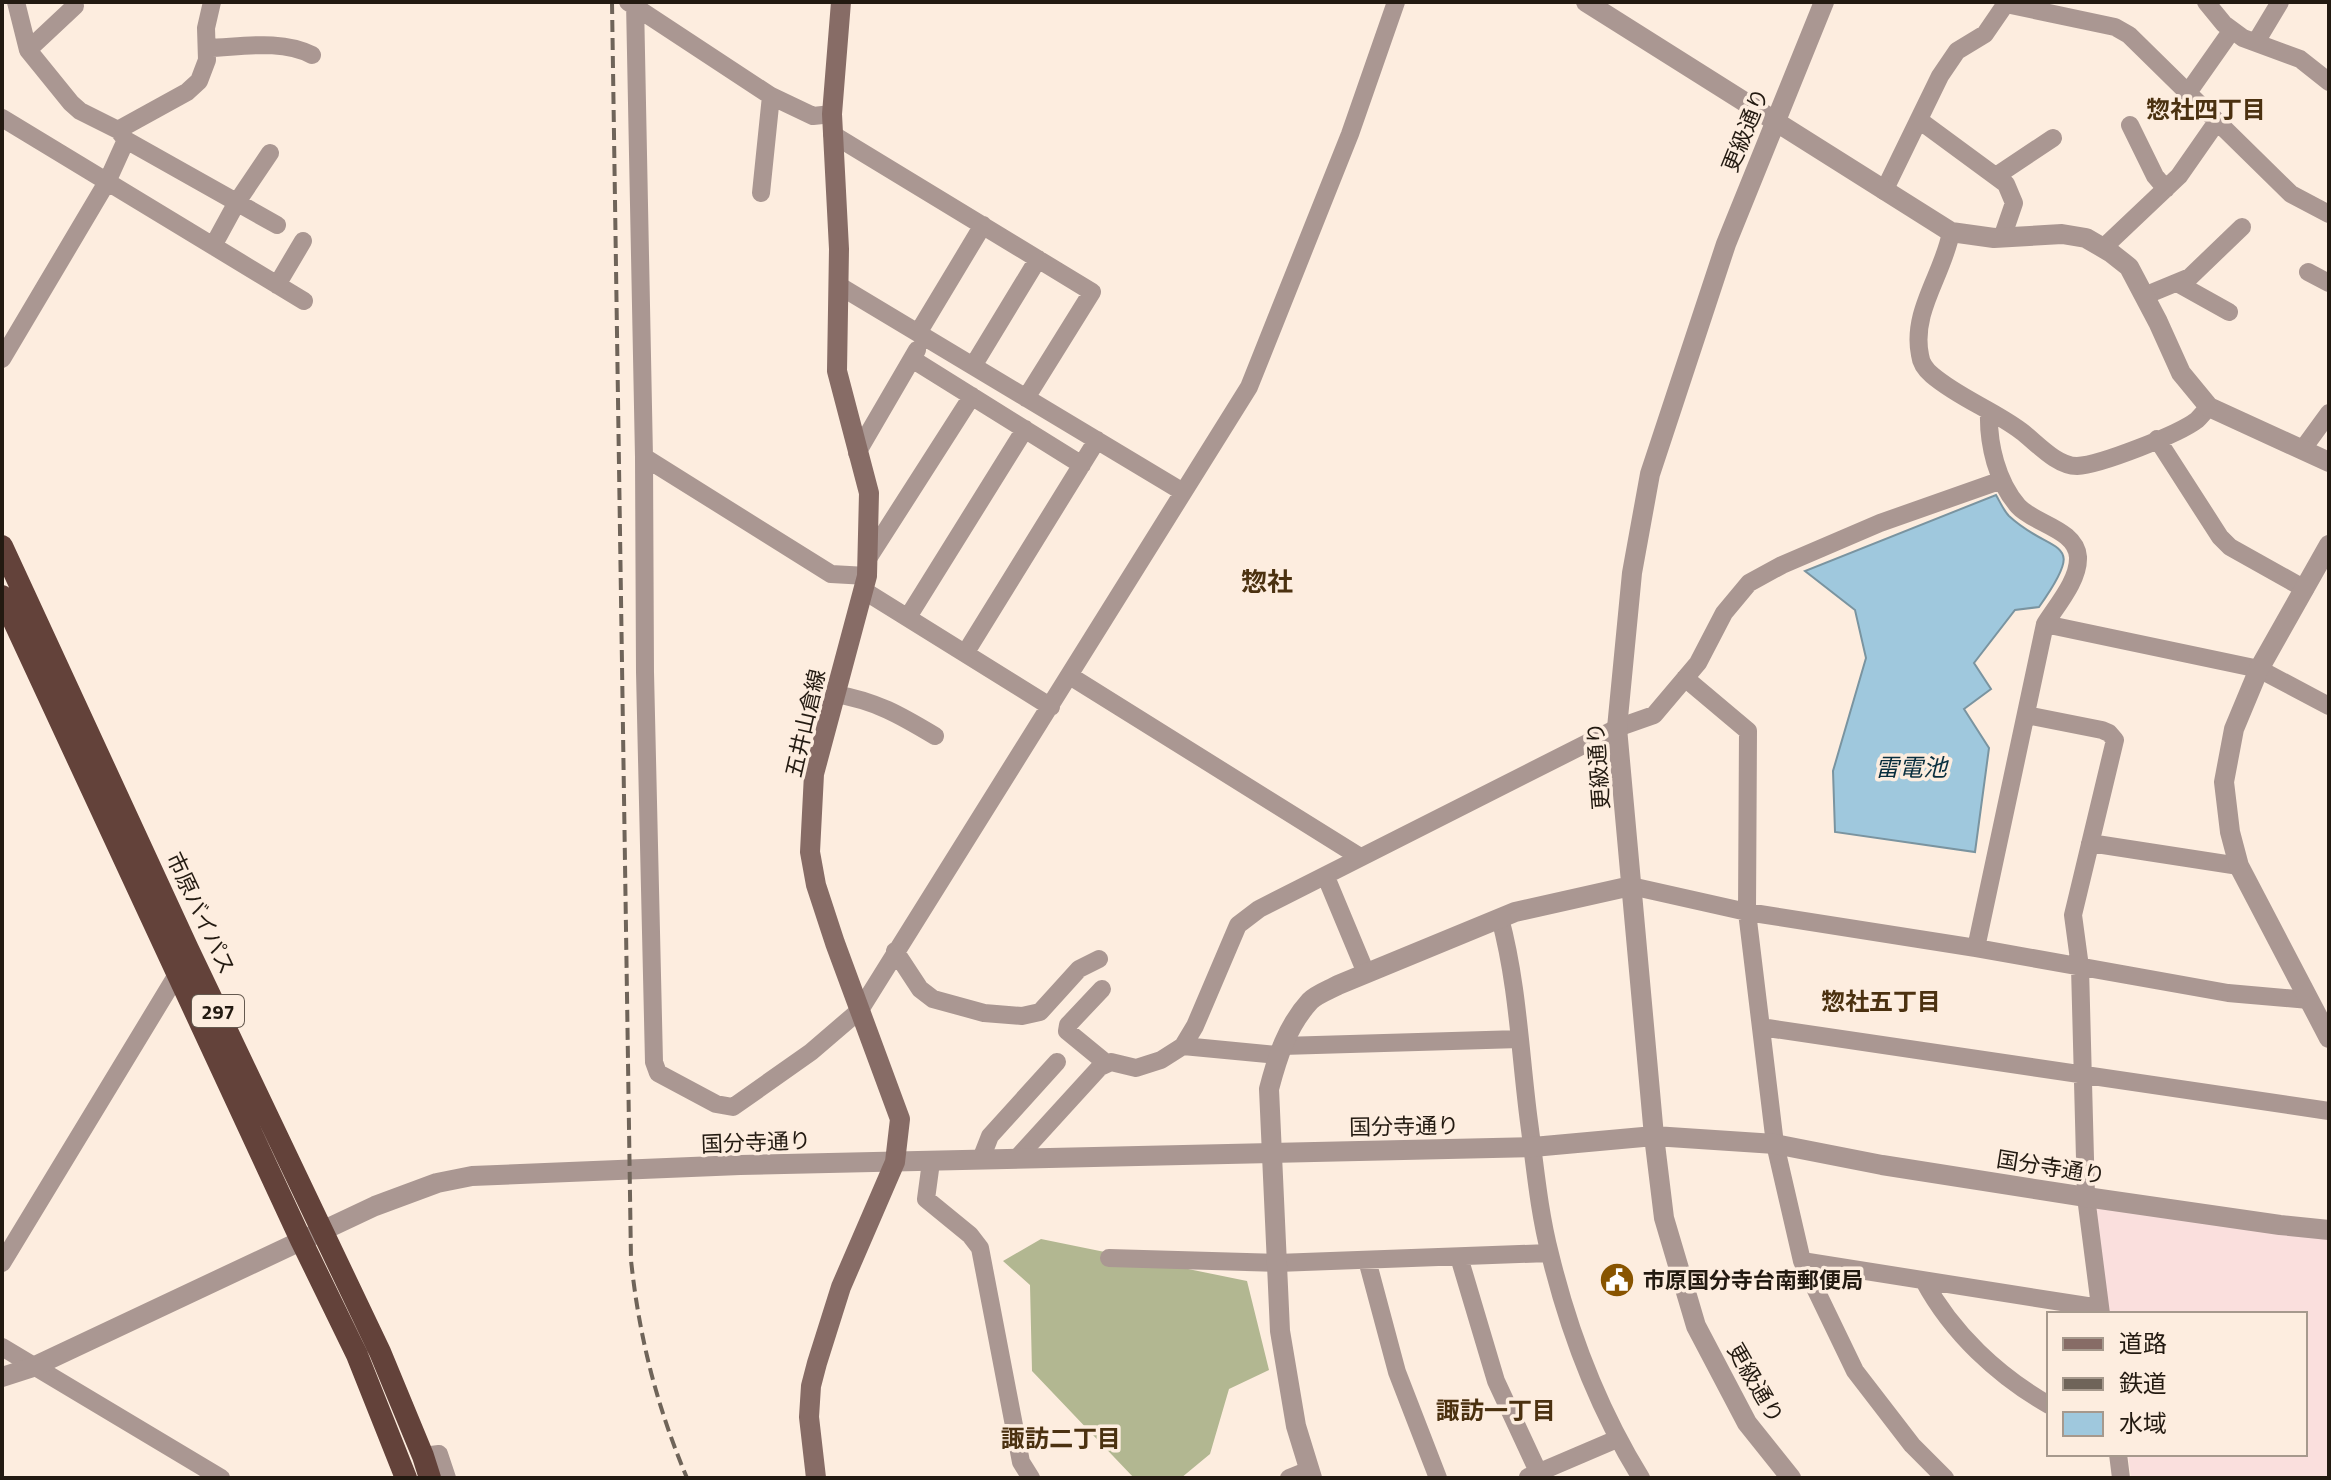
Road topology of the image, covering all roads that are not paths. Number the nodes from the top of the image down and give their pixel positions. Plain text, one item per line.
1 (16, 2) edge
2 (212, 2) edge
3 (841, 2) edge
4 (1396, 2) edge
5 (1586, 2) edge
6 (1824, 2) edge
7 (2206, 2) edge
8 (2280, 2) edge
9 (633, 3) edge
10 (2006, 3) edge
11 (75, 6) dead end
12 (2232, 30) junction
13 (2256, 42) junction
14 (208, 48) junction
15 (28, 50) junction
16 (312, 55) dead end
17 (2329, 82) edge
18 (2187, 94) junction
19 (771, 96) junction
20 (2, 118) edge
21 (1775, 119) junction
22 (1919, 120) junction
23 (2216, 123) junction
24 (832, 124) junction
25 (2130, 125) dead end
26 (122, 135) junction
27 (2053, 138) dead end
28 (270, 153) dead end
29 (1996, 176) junction
30 (107, 182) junction
31 (2166, 189) junction
32 (1884, 191) junction
33 (761, 193) dead end
34 (237, 202) junction
35 (2329, 214) edge
36 (277, 225) dead end
37 (983, 225) junction
38 (2242, 227) dead end
39 (1951, 232) junction
40 (2002, 238) junction
41 (303, 241) dead end
42 (213, 246) junction
43 (2103, 248) junction
44 (1038, 259) junction
45 (2308, 272) dead end
46 (2177, 283) junction
47 (2329, 283) edge
48 (277, 285) junction
49 (838, 285) junction
50 (2144, 296) junction
51 (304, 301) dead end
52 (2229, 312) dead end
53 (921, 335) junction
54 (2, 359) edge
55 (912, 359) junction
56 (973, 366) junction
57 (972, 396) junction
58 (1026, 398) junction
59 (2209, 407) junction
60 (1989, 413) junction
61 (2329, 413) edge
62 (1025, 429) junction
63 (2157, 439) junction
64 (1097, 440) junction
65 (2302, 450) junction
66 (857, 453) junction
67 (644, 457) junction
68 (2329, 462) edge
69 (1082, 465) junction
70 (2002, 480) junction
71 (1183, 492) junction
72 (2329, 545) edge
73 (2, 546) edge
74 (866, 575) junction
75 (2305, 589) junction
76 (2, 596) edge
77 (908, 617) junction
78 (2045, 624) junction
79 (966, 652) junction
80 (2259, 669) junction
81 (1070, 676) junction
82 (1685, 678) junction
83 (835, 694) junction
84 (2329, 706) edge
85 (1051, 707) junction
86 (2026, 715) junction
87 (1617, 728) junction
88 (935, 736) dead end
89 (2090, 843) junction
90 (1360, 857) junction
91 (2239, 866) junction
92 (1326, 877) junction
93 (1631, 886) junction
94 (1747, 912) junction
95 (1500, 918) junction
96 (1976, 948) junction
97 (895, 951) junction
98 (1099, 959) dead end
99 (2080, 967) junction
100 (178, 973) junction
101 (1366, 973) junction
102 (1102, 989) dead end
103 (2309, 1000) junction
104 (860, 1010) junction
105 (2326, 1026) edge
106 (1761, 1027) junction
107 (1520, 1039) junction
108 (1183, 1046) junction
109 (1280, 1050) junction
110 (1057, 1062) dead end
111 (1106, 1063) junction
112 (2083, 1075) junction
113 (2329, 1111) edge
114 (1654, 1136) junction
115 (1775, 1144) junction
116 (1533, 1147) junction
117 (1271, 1153) junction
118 (1017, 1158) junction
119 (981, 1159) junction
120 (895, 1162) junction
121 (931, 1162) junction
122 (2086, 1197) junction
123 (2329, 1230) edge
124 (311, 1235) junction
125 (1549, 1253) junction
126 (1459, 1257) junction
127 (1109, 1258) dead end
128 (1367, 1260) junction
129 (1802, 1261) junction
130 (2, 1263) edge
131 (1277, 1263) junction
132 (1924, 1281) junction
133 (2100, 1311) edge
134 (2, 1347) edge
135 (33, 1367) junction
136 (2, 1377) edge
137 (2047, 1404) edge
138 (1617, 1439) junction
139 (423, 1456) junction
140 (2118, 1456) edge
141 (1311, 1474) edge
142 (1535, 1476) edge
143 (1939, 1476) edge
144 (221, 1478) edge
145 (406, 1478) edge
146 (430, 1478) edge
147 (447, 1478) edge
148 (816, 1478) edge
149 (1031, 1478) edge
150 (1289, 1478) edge
151 (1438, 1478) edge
152 (1641, 1478) edge
153 (1791, 1478) edge
154 (2121, 1478) edge

1 - 15 street
2 - 14 street
3 - 24 main road, 五井山倉線
4 - 71 street
5 - 21 street
6 - 21 street, 更級通り
7 - 12 street
8 - 13 street
9 - 19 street
9 - 67 street
10 - 18 street
10 - 22 street
11 - 15 street
12 - 13 street
12 - 18 street
13 - 17 street
14 - 16 street
14 - 26 street
15 - 26 street
18 - 23 street
19 - 24 street
19 - 33 street
20 - 30 street
21 - 32 street
21 - 87 street, 更級通り
22 - 29 street
22 - 32 street
23 - 31 street
23 - 35 street
24 - 37 street
24 - 49 main road, 五井山倉線
25 - 31 street
26 - 30 street
26 - 34 street
27 - 29 street
28 - 34 street
29 - 40 street
30 - 42 street
30 - 54 street
31 - 43 street
32 - 39 street
34 - 36 street
34 - 42 street
37 - 44 street
37 - 53 street
38 - 46 street
39 - 40 street
39 - 60 street
40 - 43 street
41 - 48 street
42 - 48 street
43 - 50 street
44 - 56 street
44 - 58 street
45 - 47 street
46 - 50 street
46 - 52 street
48 - 51 street
49 - 53 street
49 - 66 main road, 五井山倉線
50 - 59 street
53 - 55 street
53 - 56 street
55 - 57 street
55 - 66 street
56 - 58 street
57 - 62 street
57 - 74 street
58 - 64 street
59 - 63 street
59 - 65 street
60 - 63 street
60 - 70 street
61 - 65 street
62 - 69 street
62 - 77 street
63 - 75 street
64 - 69 street
64 - 71 street
65 - 68 street
66 - 74 main road, 五井山倉線
67 - 74 street
67 - 104 street
69 - 79 street
70 - 78 street
70 - 82 street
71 - 81 street
72 - 75 street
73 - 124 highway, 市原バイパス / 297
74 - 77 street
74 - 83 main road, 五井山倉線
75 - 80 street
76 - 100 highway, 市原バイパス / 297
77 - 79 street
78 - 80 street
78 - 86 street
79 - 85 street
80 - 84 street
80 - 91 street
81 - 85 street
81 - 90 street
82 - 87 street
82 - 94 street
83 - 88 street
83 - 104 main road, 五井山倉線
85 - 97 street
86 - 89 street
86 - 96 street
87 - 90 street
87 - 93 street, 更級通り
89 - 91 street
89 - 99 street
90 - 92 street
91 - 103 street
92 - 101 street
92 - 108 street
93 - 94 street
93 - 95 street
93 - 114 street, 更級通り
94 - 96 street
94 - 106 street
95 - 101 street
95 - 107 street
96 - 99 street
97 - 98 street
97 - 104 street
99 - 103 street
99 - 112 street
100 - 124 highway, 市原バイパス / 297
100 - 130 street
101 - 109 street
102 - 111 street
103 - 105 street
104 - 120 main road, 五井山倉線
106 - 112 street
106 - 115 street
107 - 109 street
107 - 116 street
108 - 109 street
108 - 111 street
109 - 117 street
110 - 119 street
111 - 118 street
112 - 113 street
112 - 122 street
114 - 115 street, 国分寺通り
114 - 116 street, 国分寺通り
114 - 153 street, 更級通り
115 - 122 street, 国分寺通り
115 - 129 street
116 - 117 street, 国分寺通り
116 - 125 street
117 - 118 street, 国分寺通り
117 - 131 street
118 - 119 street, 国分寺通り
119 - 121 street, 国分寺通り
120 - 121 street, 国分寺通り
120 - 124 street, 国分寺通り
120 - 148 main road, 五井山倉線
121 - 149 street
122 - 123 street, 国分寺通り
122 - 133 street
124 - 135 street, 国分寺通り
124 - 139 highway, 市原バイパス / 297
124 - 145 highway, 市原バイパス / 297
125 - 126 street
125 - 138 street
126 - 128 street
126 - 142 street
127 - 131 street
128 - 131 street
128 - 151 street
129 - 132 street
129 - 143 street
131 - 141 street
132 - 133 street
132 - 137 street
134 - 135 street
135 - 136 street, 国分寺通り
135 - 144 street
138 - 142 street
138 - 152 street
139 - 146 highway, 市原バイパス / 297
139 - 147 street
140 - 154 street
141 - 150 street

